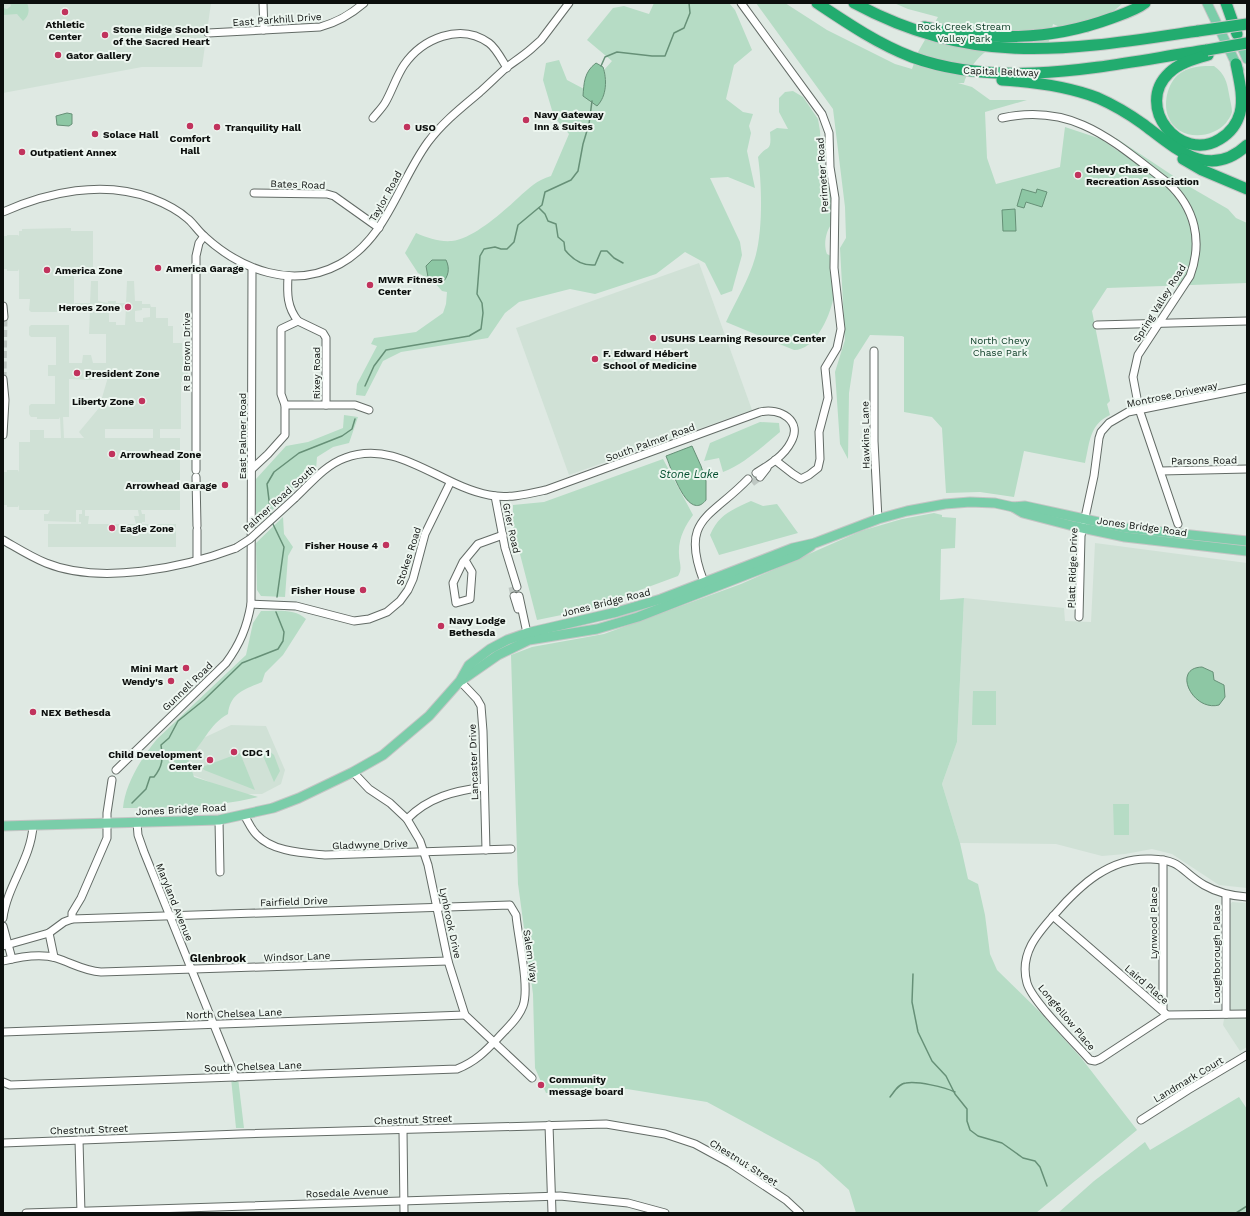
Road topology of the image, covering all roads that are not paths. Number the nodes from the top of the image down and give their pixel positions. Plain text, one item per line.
1 (263, 3) edge
2 (364, 3) edge
3 (569, 3) edge
4 (742, 3) edge
5 (817, 3) edge
6 (854, 3) edge
7 (1145, 3) edge
8 (1206, 3) edge
9 (1221, 3) edge
10 (1226, 3) edge
11 (872, 13) junction
12 (1247, 24) edge
13 (264, 30) junction
14 (208, 33) dead end
15 (1237, 34) junction
16 (1247, 44) edge
17 (1208, 52) junction
18 (1247, 59) edge
19 (1236, 64) junction
20 (940, 66) junction
21 (507, 68) junction
22 (1247, 94) edge
23 (373, 118) dead end
24 (1002, 118) dead end
25 (1142, 123) junction
26 (1247, 145) edge
27 (1247, 189) edge
28 (254, 193) dead end
29 (3, 212) edge
30 (379, 228) junction
31 (204, 236) junction
32 (252, 268) junction
33 (288, 276) junction
34 (3, 306) edge
35 (4, 317) edge
36 (298, 321) junction
37 (1247, 321) edge
38 (1158, 324) junction
39 (1097, 326) dead end
40 (874, 351) dead end
41 (4, 379) edge
42 (1247, 388) edge
43 (284, 405) junction
44 (326, 405) junction
45 (1139, 409) junction
46 (369, 410) dead end
47 (3, 434) edge
48 (775, 460) junction
49 (252, 469) junction
50 (1247, 469) edge
51 (1160, 471) junction
52 (758, 475) tunnel mouth
53 (750, 481) tunnel mouth
54 (450, 483) junction
55 (495, 496) junction
56 (878, 519) junction
57 (1083, 524) junction
58 (1178, 524) dead end
59 (503, 535) junction
60 (3, 540) edge
61 (1247, 541) edge
62 (1247, 551) edge
63 (197, 560) junction
64 (465, 560) junction
65 (706, 586) junction
66 (514, 587) tunnel mouth
67 (516, 596) tunnel mouth
68 (251, 604) junction
69 (1080, 617) dead end
70 (528, 637) junction
71 (460, 681) junction
72 (116, 770) dead end
73 (353, 772) junction
74 (112, 780) dead end
75 (484, 787) junction
76 (244, 815) junction
77 (407, 819) junction
78 (219, 820) junction
79 (108, 823) junction
80 (137, 823) junction
81 (3, 826) edge
82 (33, 826) junction
83 (511, 849) dead end
84 (486, 850) junction
85 (424, 852) junction
86 (1163, 860) junction
87 (220, 872) dead end
88 (1226, 895) junction
89 (1247, 897) edge
90 (438, 908) junction
91 (514, 910) joint
92 (168, 915) junction
93 (1053, 916) junction
94 (3, 918) edge
95 (72, 919) junction
96 (3, 926) edge
97 (49, 933) junction
98 (5, 945) edge
99 (54, 958) junction
100 (12, 959) junction
101 (3, 961) edge
102 (448, 961) junction
103 (192, 970) junction
104 (1165, 1012) junction
105 (465, 1014) junction
106 (1226, 1014) junction
107 (1247, 1014) edge
108 (212, 1023) junction
109 (3, 1032) edge
110 (494, 1042) junction
111 (1247, 1055) edge
112 (235, 1077) junction
113 (532, 1078) dead end
114 (3, 1082) edge
115 (1141, 1120) dead end
116 (549, 1125) junction
117 (403, 1130) junction
118 (79, 1140) junction
119 (3, 1143) edge
120 (551, 1196) junction
121 (404, 1200) junction
122 (81, 1212) edge
123 (26, 1213) edge
124 (404, 1213) edge
125 (552, 1213) edge
126 (666, 1213) edge
127 (800, 1213) edge

1 - 13 street
2 - 13 street, East Parkhill Drive
3 - 21 street, Taylor Road
4 - 48 street, Perimeter Road
5 - 20 highway, Capital Beltway
6 - 11 highway
7 - 11 highway
8 - 19 main road
9 - 15 main road
10 - 15 highway
11 - 12 highway, bridge
13 - 14 street, East Parkhill Drive
15 - 18 main road
16 - 17 highway, Capital Beltway, bridge
17 - 19 highway
17 - 20 highway, Capital Beltway
19 - 22 main road
20 - 25 highway
21 - 23 street
21 - 30 street, Taylor Road
24 - 38 street, Spring Valley Road
25 - 26 highway
25 - 27 highway
28 - 30 street, Bates Road
29 - 31 street, Taylor Road
30 - 33 street, Taylor Road
31 - 32 street, Taylor Road
31 - 63 street, R B Brown Drive
32 - 33 street, Taylor Road
32 - 49 street, East Palmer Road
33 - 36 street
34 - 35 street
36 - 43 street
36 - 44 street, Rixey Road
37 - 38 street
38 - 39 street
38 - 45 street, Spring Valley Road
40 - 56 street, Hawkins Lane
41 - 47 street
42 - 45 street, Montrose Driveway
43 - 44 street, Rixey Road
43 - 49 street
44 - 46 street, Rixey Road
45 - 51 street, Spring Valley Road
45 - 57 street, Montrose Driveway
48 - 52 street
48 - 55 street, South Palmer Road
49 - 68 street, East Palmer Road
50 - 51 street, Parsons Road
51 - 58 street, Spring Valley Road
53 - 65 street
54 - 55 street, Palmer Road South
54 - 63 street, Palmer Road South, bridge
54 - 68 street, Stokes Road
55 - 59 street, Grier Road
56 - 57 main road, Jones Bridge Road
56 - 65 main road, Jones Bridge Road
57 - 61 main road, Jones Bridge Road
57 - 62 main road, Jones Bridge Road
57 - 69 street, Platt Ridge Drive
59 - 64 street
59 - 66 street, Grier Road
60 - 63 street, Palmer Road South
64 - 64 street
65 - 70 main road, Jones Bridge Road
67 - 70 street
68 - 72 street, Gunnell Road
70 - 71 main road, Jones Bridge Road
71 - 73 main road, Jones Bridge Road
71 - 75 street, Lancaster Drive
73 - 76 main road, Jones Bridge Road
73 - 77 street, Lynbrook Drive
74 - 79 street
75 - 77 street
75 - 84 street, Lancaster Drive
76 - 78 main road, Jones Bridge Road
76 - 85 street, Gladwyne Drive
77 - 85 street, Lynbrook Drive
78 - 80 main road, Jones Bridge Road
78 - 87 street
79 - 80 main road, Jones Bridge Road
79 - 82 main road, Jones Bridge Road
79 - 95 street
80 - 92 street, Maryland Avenue
81 - 82 main road, Jones Bridge Road
82 - 94 street
83 - 84 street, Gladwyne Drive
84 - 85 street, Gladwyne Drive
85 - 90 street, Lynbrook Drive
86 - 88 street
86 - 93 street, Longfellow Place
86 - 104 street, Lynwood Place
88 - 89 street
88 - 106 street, Loughborough Place
90 - 91 street, Fairfield Drive
90 - 92 street, Fairfield Drive
90 - 102 street, Lynbrook Drive
91 - 110 street, Salem Way
92 - 95 street, Fairfield Drive
92 - 103 street, Maryland Avenue
93 - 104 street, Laird Place
93 - 104 street, Longfellow Place
95 - 97 street
96 - 98 street
97 - 98 street
97 - 99 street
98 - 100 street
99 - 100 street, Windsor Lane
99 - 103 street, Windsor Lane
100 - 101 street, Windsor Lane
102 - 103 street, Windsor Lane
102 - 105 street, Lynbrook Drive
103 - 108 street, Maryland Avenue
104 - 106 street, Laird Place
105 - 108 street, North Chelsea Lane
105 - 110 street, Lynbrook Drive
106 - 107 street, Laird Place
108 - 109 street, North Chelsea Lane
108 - 112 street, Maryland Avenue
110 - 112 street, South Chelsea Lane
110 - 113 street, Lynbrook Drive
111 - 115 street, Landmark Court
112 - 114 street, South Chelsea Lane
116 - 117 street, Chestnut Street
116 - 120 street
116 - 127 street, Chestnut Street
117 - 118 street, Chestnut Street
117 - 121 street
118 - 119 street, Chestnut Street
118 - 122 street
120 - 121 street, Rosedale Avenue
120 - 125 street
120 - 126 street, Rosedale Avenue
121 - 122 street, Rosedale Avenue
121 - 124 street
122 - 123 street, Rosedale Avenue

